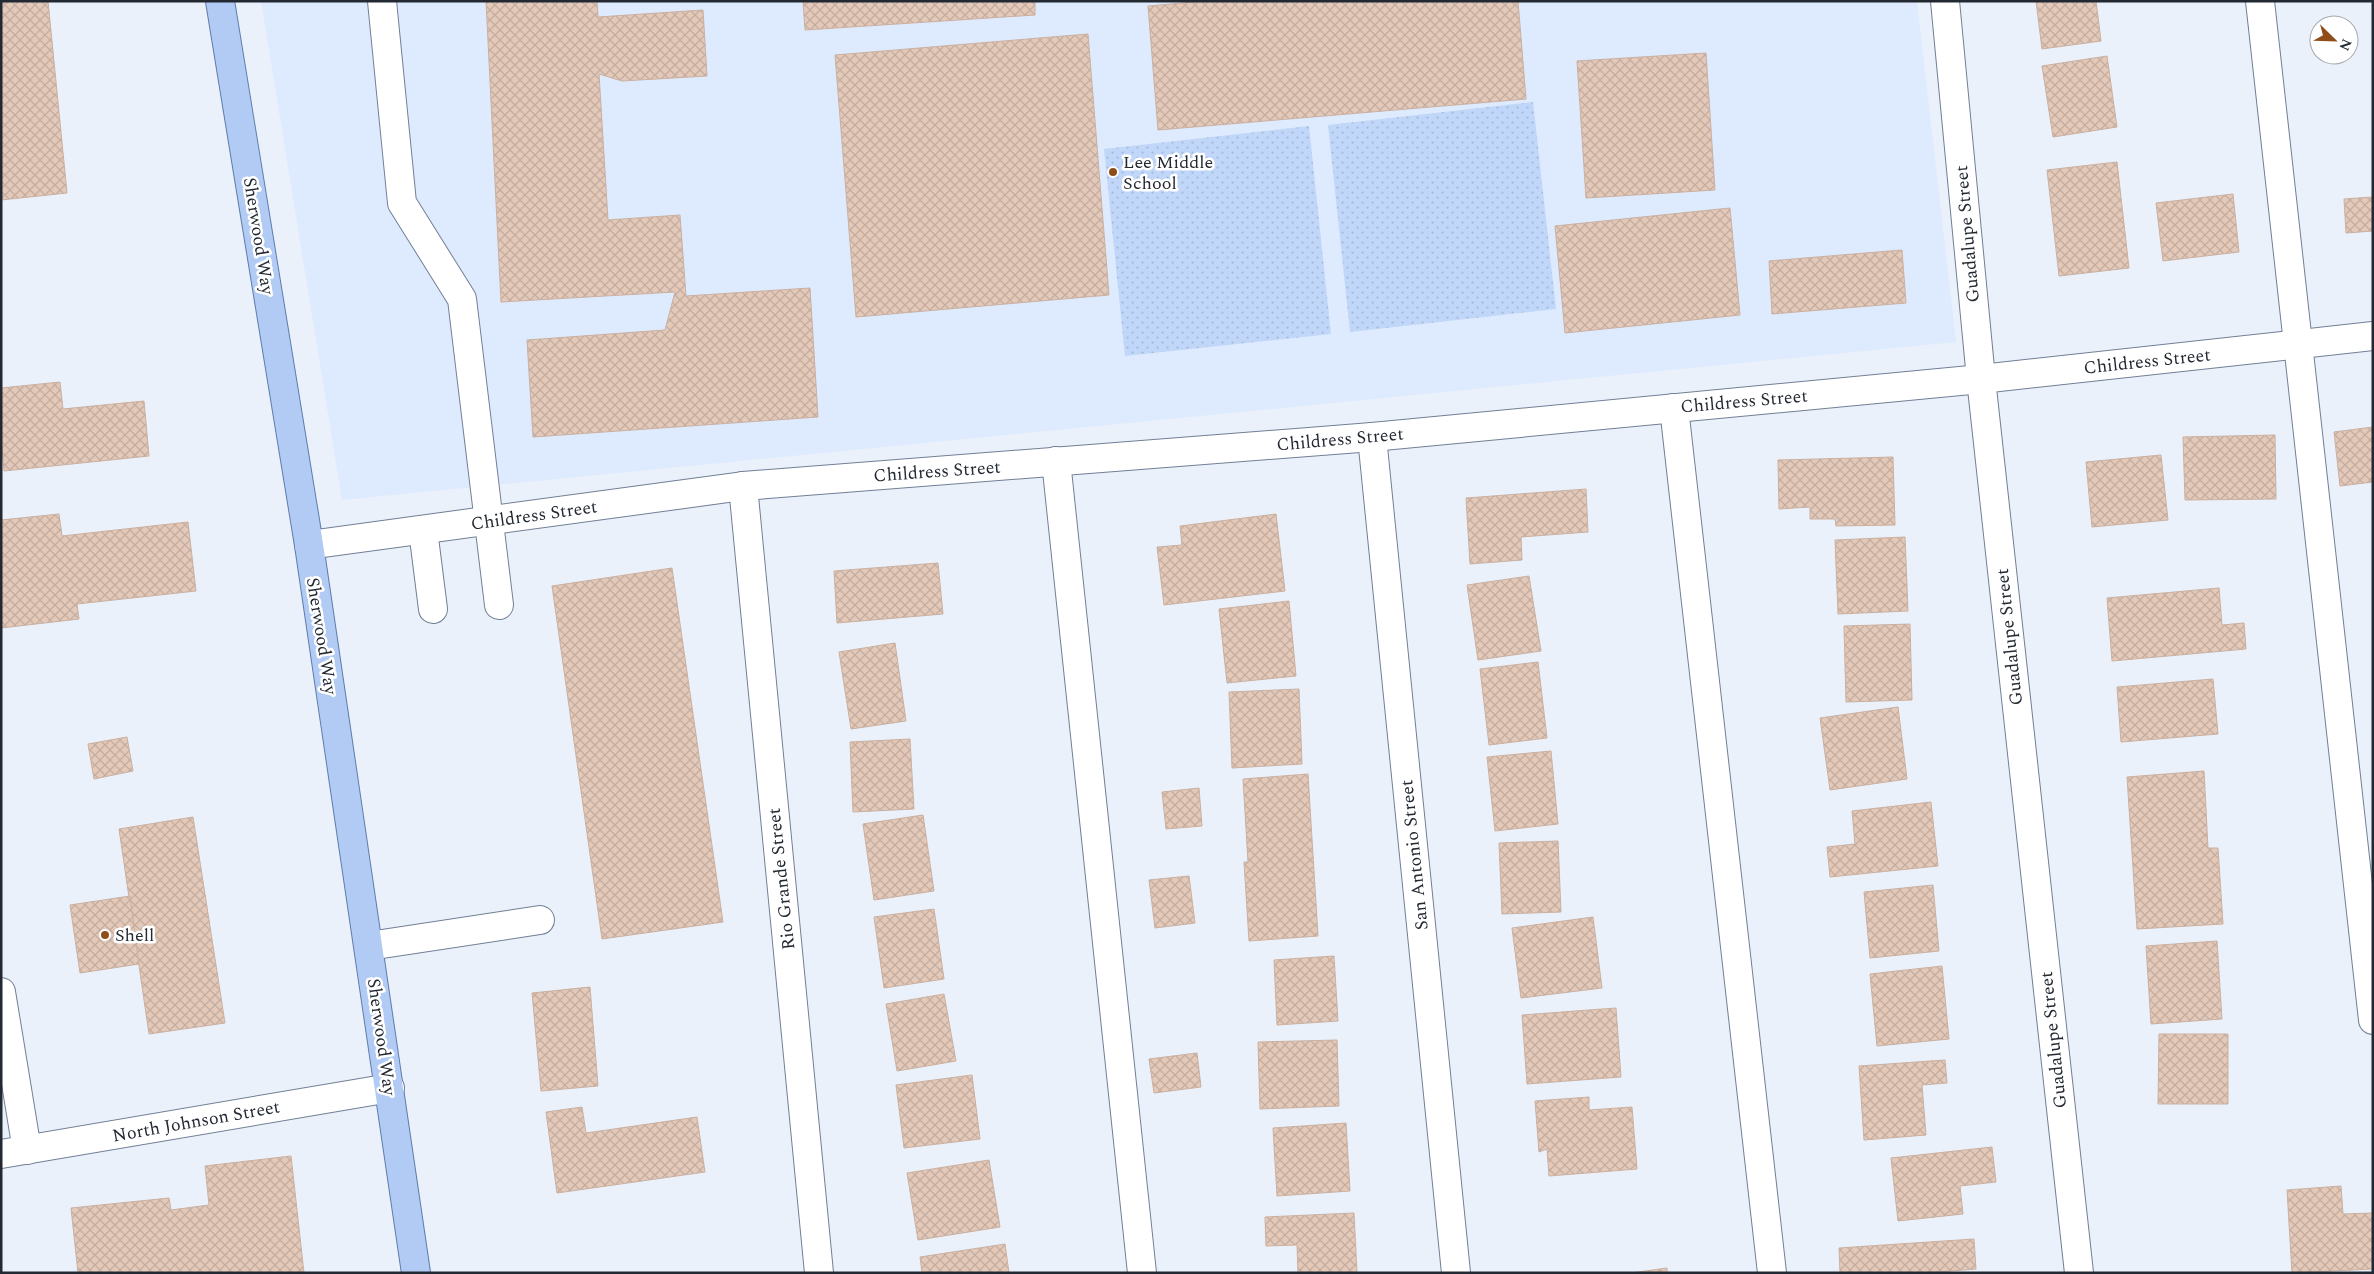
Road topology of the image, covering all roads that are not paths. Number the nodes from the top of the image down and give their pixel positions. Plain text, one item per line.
1 (220, 1) edge
2 (382, 1) edge
3 (1945, 1) edge
4 (2260, 1) edge
5 (2373, 336) edge
6 (2298, 344) junction
7 (1981, 379) junction
8 (1674, 408) junction
9 (1372, 437) junction
10 (1056, 462) junction
11 (743, 486) junction
12 (488, 521) junction
13 (424, 530) junction
14 (309, 545) junction
15 (499, 605) dead end
16 (433, 609) dead end
17 (540, 920) dead end
18 (369, 946) junction
19 (1, 992) edge
20 (2373, 1020) edge
21 (390, 1088) junction
22 (14, 1152) edge
23 (416, 1273) edge
24 (819, 1273) edge
25 (1142, 1273) edge
26 (1456, 1273) edge
27 (1772, 1273) edge
28 (2078, 1273) edge

1 - 14 main road, Sherwood Way
2 - 12 street
3 - 7 street, Guadalupe Street
4 - 6 street
5 - 6 street, Childress Street
6 - 7 street, Childress Street
6 - 20 street
7 - 8 street, Childress Street
7 - 28 street, Guadalupe Street
8 - 9 street, Childress Street
8 - 27 street
9 - 10 street, Childress Street
9 - 26 street, San Antonio Street
10 - 11 street, Childress Street
10 - 25 street
11 - 12 street, Childress Street
11 - 24 street, Rio Grande Street
12 - 13 street, Childress Street
12 - 15 street
13 - 14 street, Childress Street
13 - 16 street
14 - 18 main road, Sherwood Way
17 - 18 street
18 - 21 main road, Sherwood Way
19 - 22 street
21 - 22 street, North Johnson Street
21 - 23 main road, Sherwood Way

